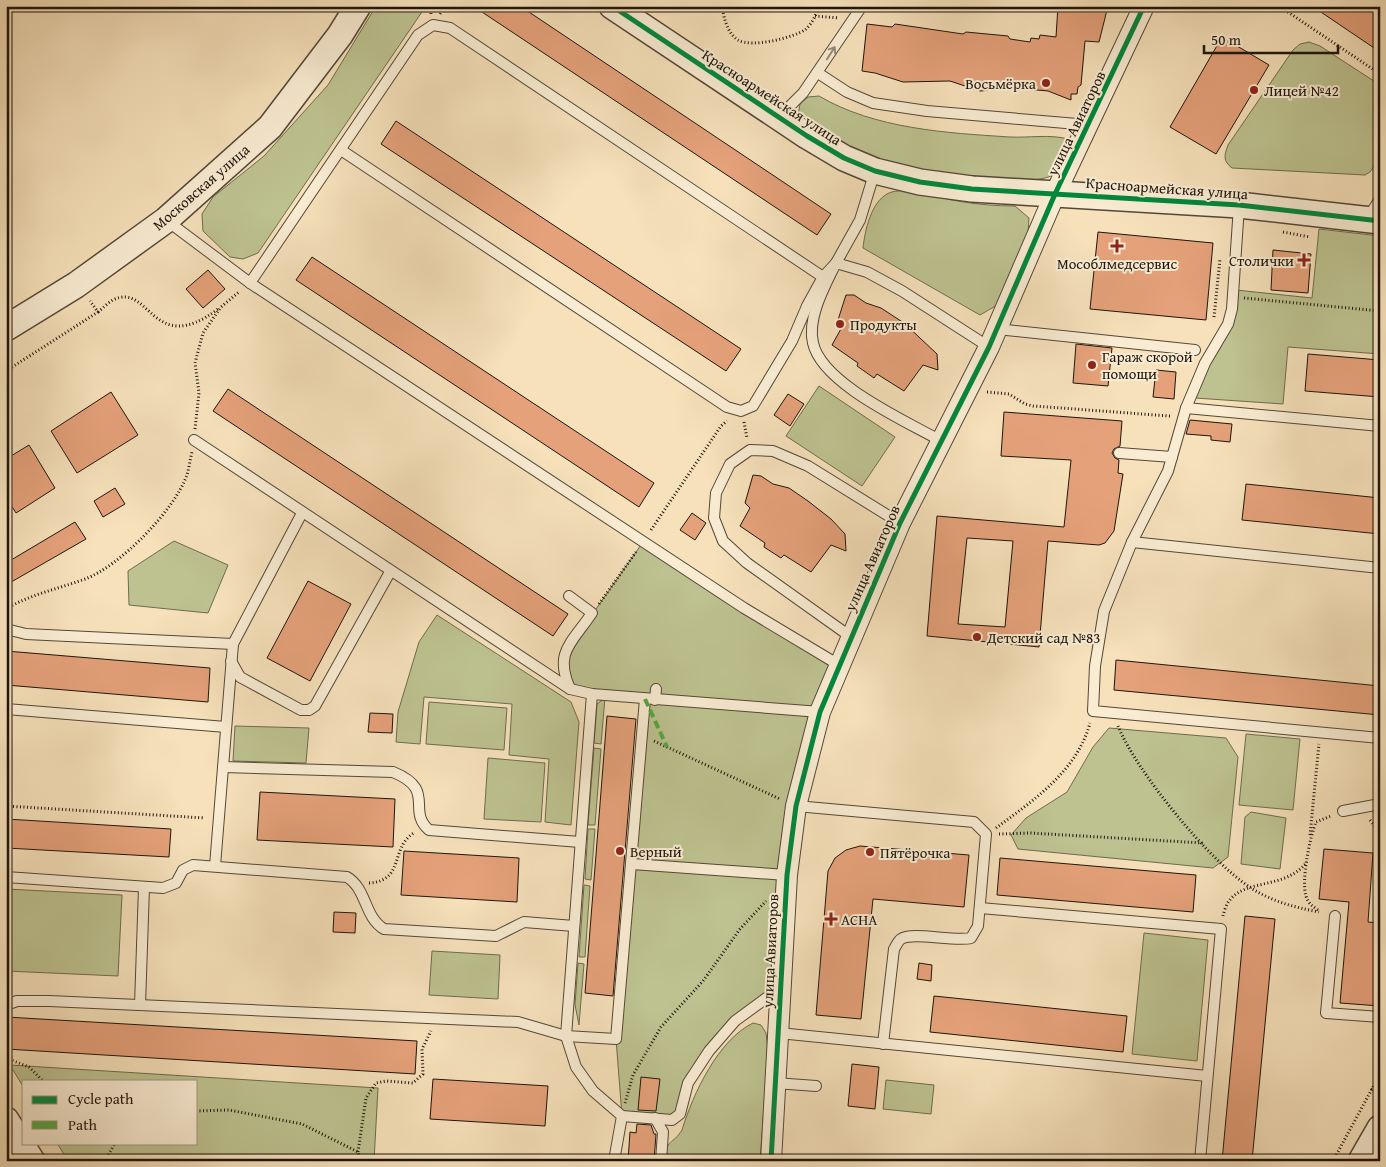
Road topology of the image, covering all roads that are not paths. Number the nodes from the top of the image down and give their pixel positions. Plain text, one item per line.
1 (358, 6) edge
2 (862, 6) edge
3 (1144, 6) edge
4 (616, 7) edge
5 (818, 73) junction
6 (778, 118) junction
7 (1089, 125) junction
8 (341, 150) junction
9 (875, 171) junction
10 (1055, 194) junction
11 (1380, 199) edge
12 (1240, 205) junction
13 (166, 220) junction
14 (1373, 221) edge
15 (836, 263) junction
16 (823, 277) junction
17 (250, 283) junction
18 (6, 328) edge
19 (997, 329) junction
20 (989, 347) junction
21 (1195, 350) dead end
22 (1185, 412) junction
23 (1380, 426) edge
24 (194, 440) road end
25 (941, 441) junction
26 (1119, 453) dead end
27 (1172, 457) junction
28 (302, 513) junction
29 (900, 523) junction
30 (1132, 542) junction
31 (1380, 568) edge
32 (390, 572) junction
33 (569, 596) dead end
34 (6, 629) edge
35 (850, 636) junction
36 (233, 644) junction
37 (231, 661) junction
38 (838, 665) junction
39 (656, 689) dead end
40 (570, 690) junction
41 (592, 694) junction
42 (650, 699) junction
43 (6, 709) edge
44 (820, 712) junction
45 (226, 726) junction
46 (1380, 738) edge
47 (223, 767) junction
48 (1380, 804) edge
49 (796, 806) junction
50 (1343, 811) road end
51 (580, 842) junction
52 (632, 864) junction
53 (215, 866) junction
54 (6, 877) edge
55 (787, 879) junction
56 (144, 887) junction
57 (980, 908) junction
58 (1335, 916) road end
59 (574, 926) junction
60 (781, 987) junction
61 (6, 1005) edge
62 (140, 1005) junction
63 (1380, 1017) edge
64 (778, 1033) junction
65 (566, 1036) junction
66 (884, 1044) junction
67 (1208, 1076) junction
68 (775, 1083) junction
69 (816, 1086) dead end
70 (622, 1116) junction
71 (654, 1118) junction
72 (6, 1120) edge
73 (1380, 1128) edge
74 (32, 1161) edge
75 (614, 1161) edge
76 (660, 1161) edge
77 (771, 1161) edge
78 (1200, 1161) edge
79 (1361, 1161) edge

1 - 13 street, Московская улица
5 -> 2 lane
3 - 7 street, улица Авиаторов
4 - 6 street, Красноармейская улица
5 - 6 lane
5 - 7 lane
6 - 9 street, Красноармейская улица
7 - 10 street, улица Авиаторов
8 - 16 lane
8 - 16 lane
8 - 17 lane
9 - 10 street, Красноармейская улица
9 - 15 lane
10 - 12 street, Красноармейская улица
10 - 19 street, улица Авиаторов
11 - 14 lane
12 - 14 street, Красноармейская улица
12 - 22 lane
13 - 17 lane
13 - 18 street, Московская улица
15 - 16 lane
15 - 20 lane
15 - 25 lane
17 - 38 lane
19 - 20 street, улица Авиаторов
19 - 21 lane
20 - 25 street, улица Авиаторов
22 - 23 lane
22 - 27 lane
24 - 28 lane
25 - 29 street, улица Авиаторов
26 - 27 lane
27 - 30 lane
28 - 32 lane
28 - 36 lane
29 - 35 street, улица Авиаторов
29 - 35 lane
30 - 31 lane
30 - 46 lane
32 - 37 lane
32 - 40 lane
33 - 40 lane
34 - 36 lane
35 - 38 street, улица Авиаторов
36 - 37 lane
37 - 45 lane
38 - 44 street, улица Авиаторов
39 - 42 lane
40 - 41 lane
41 - 42 lane
41 - 51 lane
42 - 44 lane
42 - 52 lane
43 - 45 lane
44 - 49 street, улица Авиаторов
45 - 47 lane
47 - 51 lane
47 - 53 lane
48 - 50 lane
49 - 55 street, улица Авиаторов
49 - 57 lane
51 - 59 lane
52 - 55 lane
52 - 65 lane
53 - 56 lane
53 - 59 lane
54 - 56 lane
55 - 60 street, улица Авиаторов
56 - 62 lane
57 - 66 lane
57 - 67 lane
58 - 63 lane
59 - 65 lane
60 - 64 street, улица Авиаторов
60 - 71 lane
61 - 62 lane
62 - 65 lane
64 - 66 lane
64 - 68 street, улица Авиаторов
65 - 70 lane
66 - 67 lane
67 - 78 lane
68 - 69 lane
68 - 77 street, улица Авиаторов
70 - 71 lane
70 - 75 lane
71 - 76 lane
72 - 74 street
73 - 79 street

